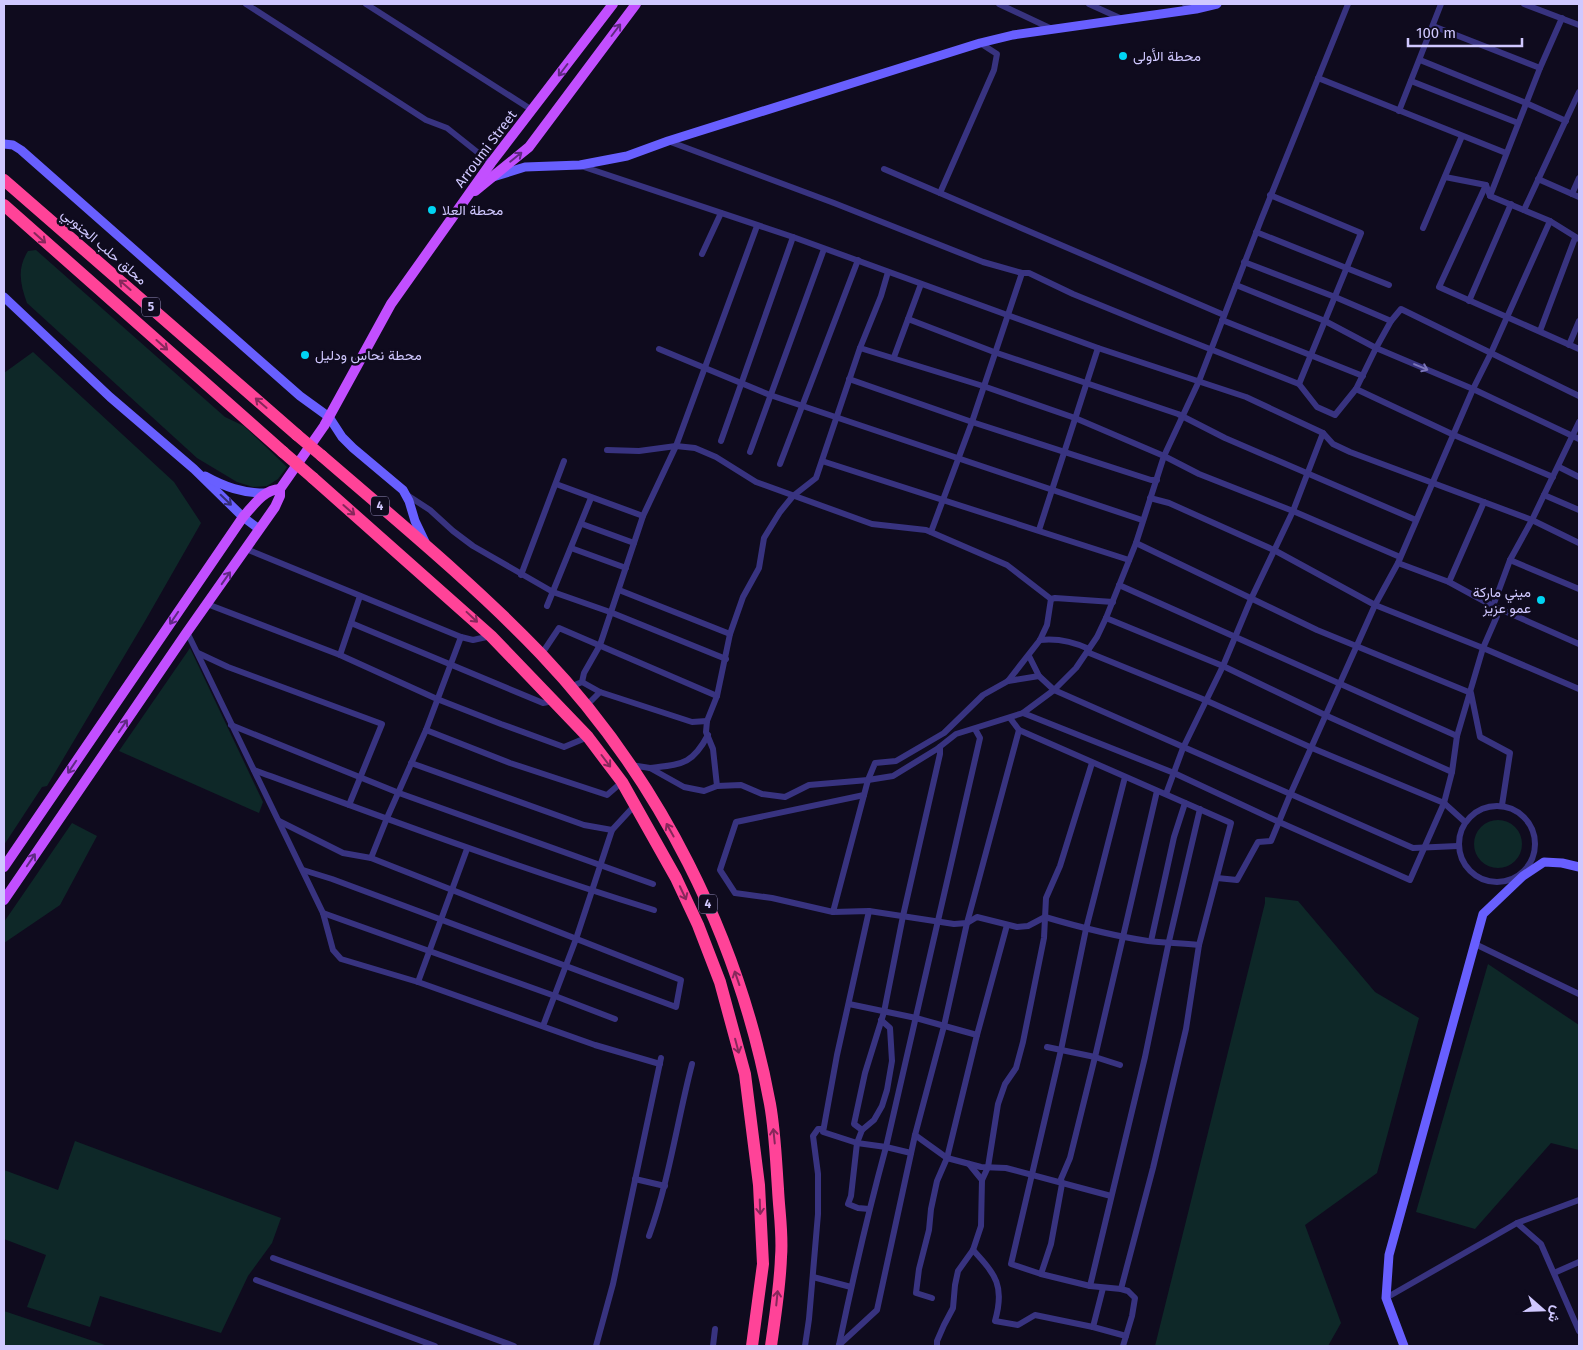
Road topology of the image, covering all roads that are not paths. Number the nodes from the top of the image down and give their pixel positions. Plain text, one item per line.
1 (246, 4) edge
2 (366, 4) edge
3 (613, 4) edge
4 (636, 4) edge
5 (998, 4) edge
6 (1089, 4) edge
7 (1185, 4) edge
8 (1217, 4) edge
9 (1348, 4) edge
10 (1441, 4) edge
11 (1524, 4) edge
12 (1196, 9) junction
13 (1562, 18) junction
14 (1123, 19) junction
15 (1579, 25) edge
16 (1433, 26) junction
17 (1053, 29) junction
18 (980, 43) junction
19 (1420, 60) junction
20 (1540, 68) junction
21 (1318, 78) junction
22 (1411, 80) junction
23 (1579, 93) edge
24 (1526, 103) junction
25 (532, 110) junction
26 (1399, 110) junction
27 (1566, 121) junction
28 (1518, 123) junction
29 (1462, 136) junction
30 (668, 141) junction
31 (5, 143) edge
32 (1506, 153) junction
33 (491, 163) junction
34 (580, 166) junction
35 (884, 169) dead end
36 (1445, 176) junction
37 (490, 178) junction
38 (1579, 178) edge
39 (1538, 179) junction
40 (4, 180) edge
41 (1486, 186) junction
42 (940, 193) junction
43 (1572, 194) junction
44 (1270, 195) junction
45 (1490, 196) junction
46 (1579, 197) edge
47 (465, 199) junction
48 (1511, 204) junction
49 (4, 205) edge
50 (1524, 210) junction
51 (721, 214) junction
52 (1550, 221) junction
53 (757, 226) junction
54 (1422, 228) dead end
55 (1256, 232) junction
56 (793, 238) junction
57 (1577, 238) edge
58 (824, 249) junction
59 (702, 254) dead end
60 (858, 260) junction
61 (1244, 262) junction
62 (1346, 268) junction
63 (888, 272) junction
64 (1022, 273) junction
65 (921, 284) junction
66 (1236, 285) junction
67 (1389, 285) dead end
68 (4, 297) edge
69 (1335, 297) junction
70 (1469, 301) junction
71 (1006, 316) junction
72 (1223, 317) junction
73 (1508, 317) junction
74 (908, 320) junction
75 (1325, 321) junction
76 (1391, 321) junction
77 (1579, 321) edge
78 (1540, 331) junction
79 (1569, 345) junction
80 (860, 348) junction
81 (1098, 348) junction
82 (1211, 348) junction
83 (1376, 348) junction
84 (658, 349) dead end
85 (1579, 349) edge
86 (994, 352) junction
87 (1491, 353) junction
88 (1312, 355) junction
89 (894, 358) junction
90 (705, 369) junction
91 (1362, 376) junction
92 (849, 379) junction
93 (1199, 381) junction
94 (741, 382) junction
95 (1086, 383) junction
96 (1299, 384) junction
97 (983, 386) junction
98 (1356, 389) junction
99 (1473, 389) junction
100 (770, 395) junction
101 (1579, 396) edge
102 (801, 406) junction
103 (329, 417) junction
104 (1183, 417) junction
105 (836, 418) junction
106 (1075, 418) junction
107 (972, 422) junction
108 (1579, 422) edge
109 (1323, 433) junction
110 (1454, 435) junction
111 (1576, 437) edge
112 (721, 441) dead end
113 (676, 446) junction
114 (607, 450) dead end
115 (1065, 451) junction
116 (750, 452) dead end
117 (322, 456) joint
118 (1164, 456) junction
119 (958, 458) junction
120 (564, 461) dead end
121 (822, 461) junction
122 (780, 464) dead end
123 (1558, 467) junction
124 (194, 469) junction
125 (1308, 474) junction
126 (1553, 477) junction
127 (1579, 477) edge
128 (312, 478) joint
129 (1157, 480) junction
130 (1432, 482) junction
131 (556, 484) junction
132 (280, 489) junction
133 (1051, 490) junction
134 (265, 493) junction
135 (1544, 495) junction
136 (793, 496) junction
137 (408, 498) junction
138 (591, 498) junction
139 (1150, 498) junction
140 (943, 500) junction
141 (1484, 502) junction
142 (1579, 510) edge
143 (1293, 511) junction
144 (643, 516) junction
145 (243, 517) junction
146 (396, 520) junction
147 (1142, 520) junction
148 (1416, 520) junction
149 (1532, 520) junction
150 (582, 524) junction
151 (259, 529) junction
152 (1039, 530) junction
153 (931, 532) junction
154 (634, 543) junction
155 (1136, 543) junction
156 (1579, 543) edge
157 (571, 548) junction
158 (246, 549) junction
159 (431, 550) junction
160 (1274, 550) junction
161 (1129, 560) junction
162 (1399, 560) junction
163 (1510, 560) junction
164 (626, 568) junction
165 (521, 574) junction
166 (1449, 582) junction
167 (1119, 585) junction
168 (1579, 589) edge
169 (619, 590) junction
170 (553, 592) junction
171 (360, 596) junction
172 (1051, 599) junction
173 (1251, 599) junction
174 (1113, 602) junction
175 (207, 604) junction
176 (1375, 605) junction
177 (547, 606) dead end
178 (1492, 606) junction
179 (610, 612) junction
180 (1106, 618) junction
181 (350, 623) junction
182 (187, 632) junction
183 (730, 634) junction
184 (491, 636) junction
185 (1236, 637) junction
186 (461, 638) junction
187 (1040, 640) junction
188 (1579, 644) edge
189 (600, 645) junction
190 (1358, 647) junction
191 (1483, 648) junction
192 (1088, 651) junction
193 (198, 653) junction
194 (340, 655) junction
195 (541, 655) junction
196 (1029, 656) junction
197 (726, 658) junction
198 (450, 666) junction
199 (1223, 666) junction
200 (1039, 676) junction
201 (1008, 681) junction
202 (582, 682) junction
203 (1341, 684) junction
204 (570, 687) junction
205 (1579, 689) edge
206 (1054, 690) junction
207 (600, 692) junction
208 (1471, 693) junction
209 (717, 696) junction
210 (437, 699) junction
211 (1205, 700) junction
212 (555, 701) junction
213 (586, 707) junction
214 (1024, 713) junction
215 (1327, 716) junction
216 (1010, 718) junction
217 (707, 721) junction
218 (231, 726) junction
219 (976, 729) junction
220 (426, 730) junction
221 (1019, 730) junction
222 (708, 735) junction
223 (1458, 736) junction
224 (588, 737) junction
225 (940, 747) junction
226 (1184, 748) junction
227 (1312, 748) junction
228 (410, 763) junction
229 (1092, 763) junction
230 (631, 765) junction
231 (650, 768) junction
232 (254, 770) junction
233 (1452, 772) junction
234 (1174, 773) junction
235 (1125, 777) junction
236 (361, 778) junction
237 (868, 780) junction
238 (622, 782) junction
239 (717, 786) junction
240 (1157, 791) junction
241 (399, 794) junction
242 (1166, 794) junction
243 (864, 795) junction
244 (1290, 795) junction
245 (1185, 803) junction
246 (1444, 803) junction
247 (636, 804) junction
248 (1502, 805) junction
249 (349, 806) junction
250 (1200, 809) junction
251 (387, 818) junction
252 (279, 821) junction
253 (1279, 822) junction
254 (1465, 822) junction
255 (612, 830) junction
256 (1458, 846) junction
257 (1424, 847) junction
258 (467, 849) junction
259 (371, 858) junction
260 (600, 864) junction
261 (4, 867) edge
262 (1579, 868) edge
263 (302, 870) junction
264 (1217, 878) junction
265 (654, 884) dead end
266 (451, 889) junction
267 (591, 891) junction
268 (4, 900) edge
269 (654, 910) dead end
270 (870, 911) junction
271 (833, 912) junction
272 (323, 914) junction
273 (903, 916) junction
274 (1046, 917) junction
275 (937, 920) junction
276 (441, 921) junction
277 (967, 923) junction
278 (1007, 925) junction
279 (1086, 929) junction
280 (1122, 937) junction
281 (576, 939) junction
282 (1151, 941) junction
283 (1169, 941) junction
284 (1475, 944) junction
285 (1199, 945) junction
286 (428, 952) junction
287 (566, 966) junction
288 (418, 982) junction
289 (1579, 994) edge
290 (555, 996) junction
291 (849, 1004) junction
292 (884, 1012) junction
293 (916, 1018) junction
294 (615, 1019) dead end
295 (881, 1020) junction
296 (543, 1026) junction
297 (944, 1026) junction
298 (977, 1035) junction
299 (1047, 1047) dead end
300 (1061, 1050) junction
301 (1095, 1057) junction
302 (692, 1064) dead end
303 (1120, 1065) dead end
304 (823, 1129) junction
305 (862, 1130) junction
306 (916, 1135) junction
307 (857, 1143) junction
308 (886, 1147) junction
309 (911, 1153) junction
310 (946, 1158) junction
311 (969, 1164) junction
312 (988, 1168) junction
313 (1032, 1175) junction
314 (635, 1179) junction
315 (982, 1180) junction
316 (1062, 1184) junction
317 (665, 1186) junction
318 (1111, 1196) junction
319 (1579, 1200) edge
320 (869, 1209) junction
321 (1517, 1223) junction
322 (649, 1236) dead end
323 (973, 1250) junction
324 (274, 1258) dead end
325 (1579, 1262) edge
326 (1554, 1273) junction
327 (1041, 1274) junction
328 (813, 1278) junction
329 (256, 1280) dead end
330 (1090, 1286) junction
331 (851, 1287) junction
332 (1103, 1288) junction
333 (1121, 1289) junction
334 (932, 1298) dead end
335 (1386, 1298) junction
336 (1093, 1326) junction
337 (715, 1329) dead end
338 (1579, 1331) edge
339 (1126, 1336) junction
340 (434, 1346) edge
341 (514, 1346) edge
342 (596, 1346) edge
343 (713, 1346) edge
344 (752, 1346) edge
345 (772, 1346) edge
346 (805, 1346) edge
347 (839, 1346) edge
348 (937, 1346) edge
349 (1123, 1346) edge
350 (1404, 1346) edge

1 - 33 street
2 - 25 street
3 -> 25 main road, Arroumi Street
37 -> 4 main road, Arroumi Street
5 - 17 street
6 - 14 street
7 - 12 street
8 - 12 main road
9 - 21 street
10 - 16 street
11 - 13 street
12 - 14 main road
13 - 15 street
13 - 20 street
14 - 17 main road
16 - 19 street
16 - 20 street
17 - 18 main road
18 - 30 main road
18 - 42 street
19 - 22 street
19 - 24 street
20 - 24 street
21 - 26 street
21 - 44 street
22 - 26 street
22 - 28 street
23 - 27 street
24 - 27 street
24 - 28 street
25 - 33 main road, Arroumi Street
26 - 29 street
27 - 39 street
28 - 32 street
29 - 32 street
29 - 36 street
30 - 34 main road
30 - 64 street
31 - 103 main road
32 - 45 street
33 - 47 main road, Arroumi Street
34 - 37 main road
34 - 51 street
35 - 42 street
36 - 41 street
36 - 54 street
37 - 47 main road, Arroumi Street
38 - 43 street
39 - 43 street
39 - 50 street
117 -> 40 highway, محلق حلب الجنوبي / 5, bridge
41 - 45 street
41 - 70 street
42 - 72 street
43 - 46 street
44 - 55 street
44 - 62 street
45 - 48 street
47 - 103 main road
48 - 50 street
48 - 70 street
49 -> 128 highway, 5, bridge
50 - 52 street
51 - 53 street
51 - 59 street
52 - 57 street
52 - 73 street
53 - 56 street
53 - 90 street
55 - 61 street
55 - 62 street
56 - 58 street
56 - 94 street
57 - 78 street
58 - 60 street
58 - 100 street
60 - 63 street
60 - 102 street
61 - 66 street
61 - 69 street
62 - 67 street
62 - 69 street
63 - 65 street
63 - 80 street
64 - 71 street
64 - 82 street
65 - 71 street
65 - 74 street
66 - 72 street
66 - 75 street
68 - 124 main road
69 - 75 street
69 - 76 street
70 - 73 street
71 - 81 street
71 - 86 street
72 - 82 street
72 - 88 street
73 - 78 street
73 - 87 street
74 - 86 street
74 - 89 street
75 - 83 street
75 - 88 street
76 - 83 street
76 - 87 street
77 - 79 street
78 - 79 street
79 - 85 street
80 - 89 street
80 - 92 street
81 - 93 street
81 - 95 street
82 - 93 street
82 - 96 street
83 - 91 street
83 -> 99 street
84 - 90 street
86 - 95 street
86 - 97 street
87 - 99 street
87 - 101 street
88 - 91 street
88 - 96 street
89 - 97 street
90 - 94 street
90 - 113 street
91 - 98 street
92 - 105 street
92 - 107 street
93 - 104 street
93 - 109 street
94 - 100 street
94 - 112 street
95 - 104 street
95 - 106 street
96 - 98 street
97 - 106 street
97 - 107 street
98 - 110 street
99 - 110 street
99 - 111 street
100 - 102 street
100 - 116 street
102 - 105 street
102 - 122 street
103 - 132 main road
103 - 137 main road
104 - 118 street
104 - 125 street
105 - 119 street
105 - 121 street
106 - 115 street
106 - 118 street
107 - 115 street
107 - 119 street
108 - 111 street
109 - 125 street
109 - 130 street
110 - 126 street
110 - 130 street
111 - 123 street
113 - 114 street
113 - 136 street
113 - 144 street
115 - 129 street
115 - 133 street
117 - 146 highway, 4
118 - 129 street
118 - 143 street
119 - 133 street
119 - 140 street
120 - 131 street
121 - 136 street
121 - 140 street
123 - 126 street
123 - 127 street
124 - 134 main road
124 -> 145 main road
125 - 143 street
125 - 148 street
126 - 135 street
128 -> 184 highway, 4
129 - 139 street
130 - 141 street
130 - 148 street
131 - 138 street
131 - 165 street
132 - 134 main road
132 - 151 main road
133 - 147 street
133 - 152 street
134 - 145 main road
135 - 142 street
135 - 149 street
136 - 153 street
136 - 183 street
137 - 146 main road
137 - 159 main road
137 - 165 street
138 - 144 street
138 - 150 street
139 - 147 street
139 - 160 street
140 - 152 street
140 - 153 street
141 - 149 street
141 - 166 street
143 - 160 street
143 - 162 street
144 - 154 street
145 - 151 main road
145 -> 261 main road
146 - 159 highway, 4
147 - 155 street
148 - 162 street
149 - 156 street
149 - 163 street
150 - 154 street
150 - 157 street
151 - 158 main road
152 - 161 street
153 - 172 street
154 - 164 street
155 - 161 street
155 - 173 street
157 - 164 street
157 - 170 street
158 - 171 street
175 -> 158 main road
159 - 195 highway, 4
160 - 173 street
160 - 176 street
161 - 167 street
162 - 166 street
162 - 176 street
163 - 168 street
163 - 178 street
164 - 169 street
165 - 170 street
166 - 178 street
167 - 174 street
167 - 185 street
169 - 179 street
169 - 183 street
170 - 177 street
170 - 179 street
171 - 181 street
171 - 186 street
172 - 174 street
172 - 187 street
173 - 185 street
173 - 190 street
174 - 180 street
175 - 182 main road
175 - 194 street
176 - 190 street
176 - 191 street
178 - 188 street
178 - 191 street
179 - 189 street
179 - 197 street
180 - 192 street
180 - 199 street
181 - 194 street
181 - 198 street
182 - 193 street
268 -> 182 main road
183 - 197 street
184 - 186 street
184 - 212 highway, 4
185 - 199 street
185 - 203 street
186 - 198 street
187 - 192 street
187 - 196 street
189 - 195 street
189 - 202 street
189 - 209 street
190 - 203 street
190 - 208 street
191 - 205 street
191 - 208 street
192 - 206 street
192 - 211 street
193 - 218 street
193 - 236 street
194 - 210 street
195 - 204 highway, 4
196 - 200 street
196 - 201 street
197 - 209 street
198 - 210 street
198 - 212 street
199 - 211 street
199 - 215 street
200 - 201 street
200 - 206 street
201 - 237 street
202 - 204 street
202 - 207 street
203 - 215 street
203 - 223 street
204 - 213 highway, 4
206 - 214 street
206 - 226 street
207 - 213 street
207 - 217 street
208 - 223 street
208 - 248 street
209 - 217 street
210 - 220 street
210 - 224 street
211 - 226 street
211 - 227 street
212 - 224 highway, 4
213 - 230 highway, 4
214 - 216 street
214 - 234 street
215 - 227 street
215 - 233 street
216 - 219 street
216 - 221 street
217 - 222 street
218 - 232 street
218 - 236 street
219 - 225 street
219 - 275 street
220 - 228 street
220 - 238 street
221 - 229 street
221 - 277 street
222 - 231 street
222 - 239 street
223 - 233 street
224 -> 238 highway, 4
225 - 237 street
225 - 273 street
226 - 234 street
226 - 244 street
227 - 244 street
227 - 246 street
228 - 241 street
228 - 255 street
229 - 235 street
229 - 274 street
230 - 231 street
345 -> 230 highway, 4
231 - 239 street
232 - 249 street
232 - 252 street
233 - 246 street
234 - 242 street
234 - 253 street
235 - 240 street
235 - 279 street
236 - 241 street
236 - 249 street
237 - 239 street
237 - 243 street
238 - 247 highway, 4
240 - 242 street
240 - 280 street
241 - 251 street
241 - 260 street
242 - 245 street
243 - 271 street
243 - 271 street
244 - 253 street
244 - 257 street
245 - 250 street
245 - 282 street
246 - 254 street
246 - 257 street
247 - 255 street
247 -> 344 highway, 4
248 - 254 street
248 - 256 street
249 - 251 street
250 - 264 street
250 - 283 street
251 - 258 street
251 - 259 street
252 - 259 street
252 - 263 street
253 - 257 street
253 - 264 street
254 - 256 street
255 - 260 street
256 - 257 street
258 - 266 street
258 - 267 street
259 - 266 street
260 - 265 street
260 - 267 street
262 - 284 main road
263 - 272 street
263 - 276 street
264 - 285 street
266 - 276 street
266 - 281 street
267 - 269 street
267 - 281 street
270 - 271 street
270 - 273 street
270 - 291 street
272 - 286 street
272 - 288 street
273 - 275 street
273 - 292 street
274 - 278 street
274 - 279 street
274 - 312 street
275 - 277 street
275 - 293 street
276 - 286 street
276 - 287 street
277 - 278 street
277 - 297 street
278 - 298 street
279 - 280 street
279 - 300 street
280 - 282 street
280 - 301 street
281 - 287 street
281 - 287 street
282 - 283 street
283 - 285 street
283 - 318 street
284 - 289 street
284 - 335 main road
285 - 333 street
286 - 288 street
286 - 290 street
287 - 290 street
288 - 296 street
290 - 294 street
290 - 296 street
291 - 292 street
291 - 304 street
292 - 293 street
292 - 295 street
293 - 297 street
293 - 308 street
295 - 305 street
295 - 305 street
296 - 314 street
297 - 298 street
297 - 306 street
298 - 310 street
299 - 300 street
300 - 301 street
300 - 313 street
301 - 303 street
301 - 316 street
302 - 317 street
304 - 307 street
304 - 328 street
305 - 307 street
306 - 309 street
306 - 310 street
307 - 308 street
307 - 320 street
308 - 309 street
308 - 320 street
309 - 347 street
310 - 311 street
310 - 334 street
311 - 312 street
311 - 315 street
312 - 313 street
312 - 315 street
313 - 316 street
313 - 327 street
314 - 317 street
314 - 342 street
315 - 323 street
316 - 318 street
316 - 327 street
317 - 322 street
318 - 330 street
319 - 321 street
320 - 331 street
321 - 326 street
321 - 335 street
323 - 336 street
323 - 348 street
324 - 341 street
325 - 326 street
326 - 338 street
327 - 330 street
328 - 331 street
328 - 346 street
329 - 340 street
330 - 332 street
331 - 347 street
332 - 333 street
332 - 336 street
333 - 339 street
335 - 350 main road
336 - 339 street
337 - 343 street
339 - 349 street

